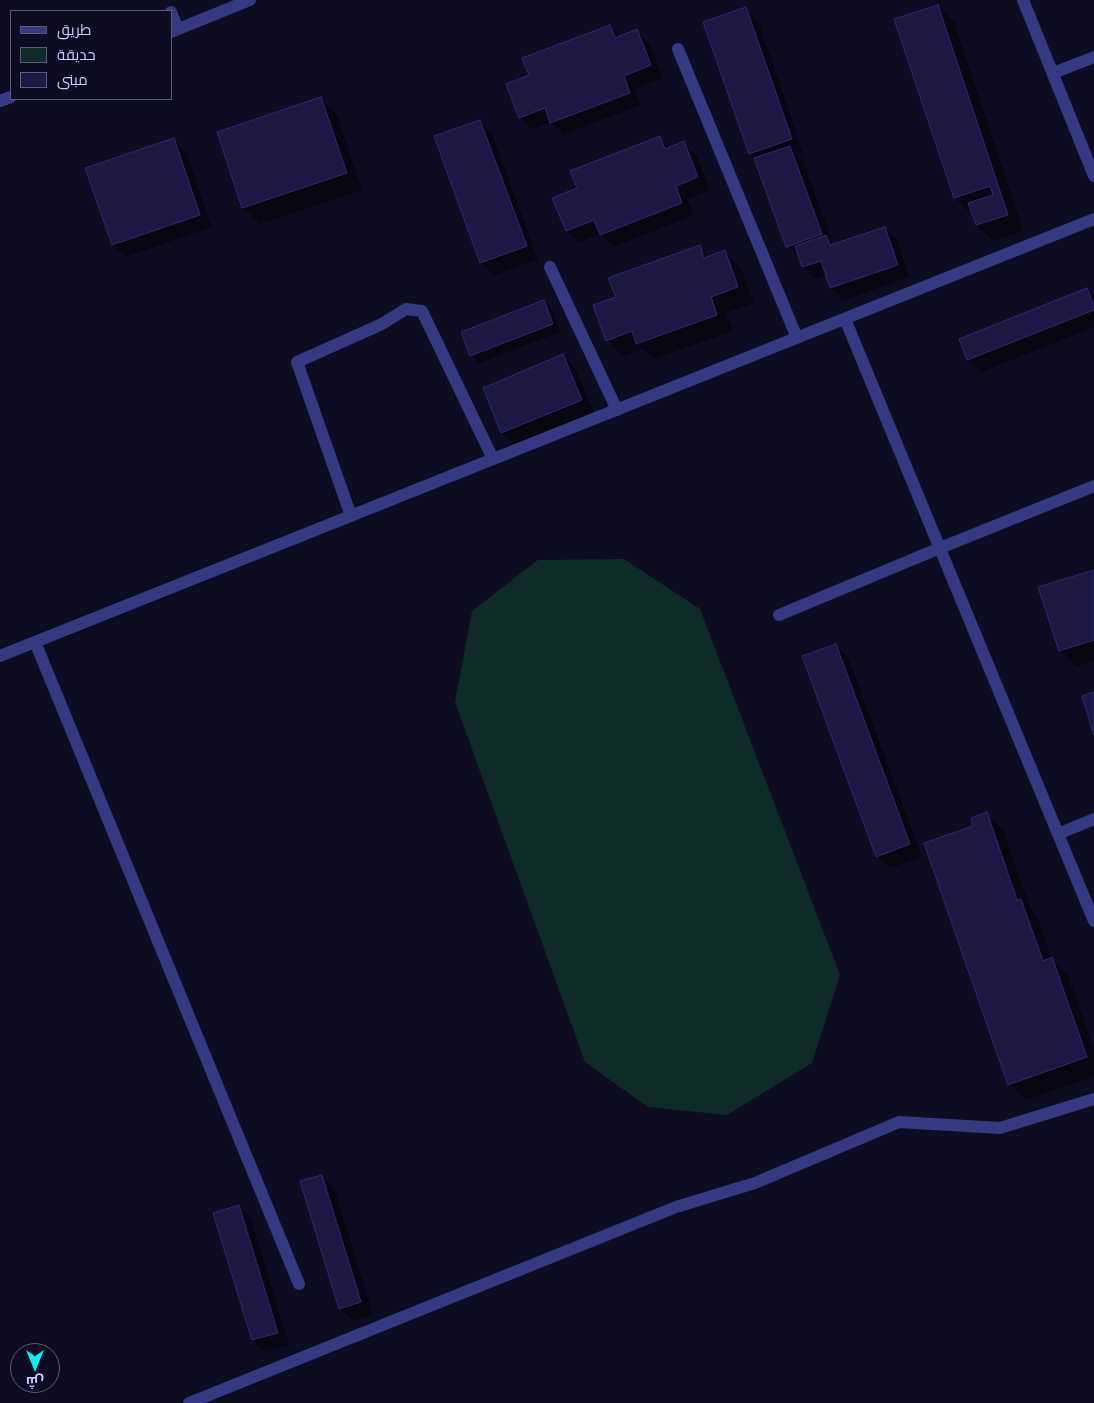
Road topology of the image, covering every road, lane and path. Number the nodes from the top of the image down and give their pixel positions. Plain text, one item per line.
1 (250, 0) edge
2 (1023, 0) edge
3 (172, 16) edge
4 (175, 31) edge
5 (678, 49) dead end
6 (1094, 57) edge
7 (1052, 73) junction
8 (1094, 176) edge
9 (1094, 220) edge
10 (550, 267) dead end
11 (845, 319) junction
12 (797, 338) junction
13 (617, 410) junction
14 (494, 459) junction
15 (1094, 486) edge
16 (351, 516) junction
17 (940, 548) junction
18 (779, 615) dead end
19 (35, 642) junction
20 (0, 656) edge
21 (1094, 819) edge
22 (1058, 834) junction
23 (1094, 921) edge
24 (1094, 1099) edge
25 (299, 1284) dead end
26 (189, 1403) edge

1 - 4 lane
2 - 7 lane
3 - 4 lane
5 - 12 lane
6 - 7 lane
7 - 8 lane
9 - 11 lane
10 - 13 lane
11 - 12 lane
11 - 17 lane
12 - 13 lane
13 - 14 lane
14 - 16 lane
14 - 16 lane
15 - 17 lane
16 - 19 lane
17 - 18 lane
17 - 22 lane
19 - 20 lane
19 - 25 lane
21 - 22 lane
22 - 23 lane
24 - 26 lane

